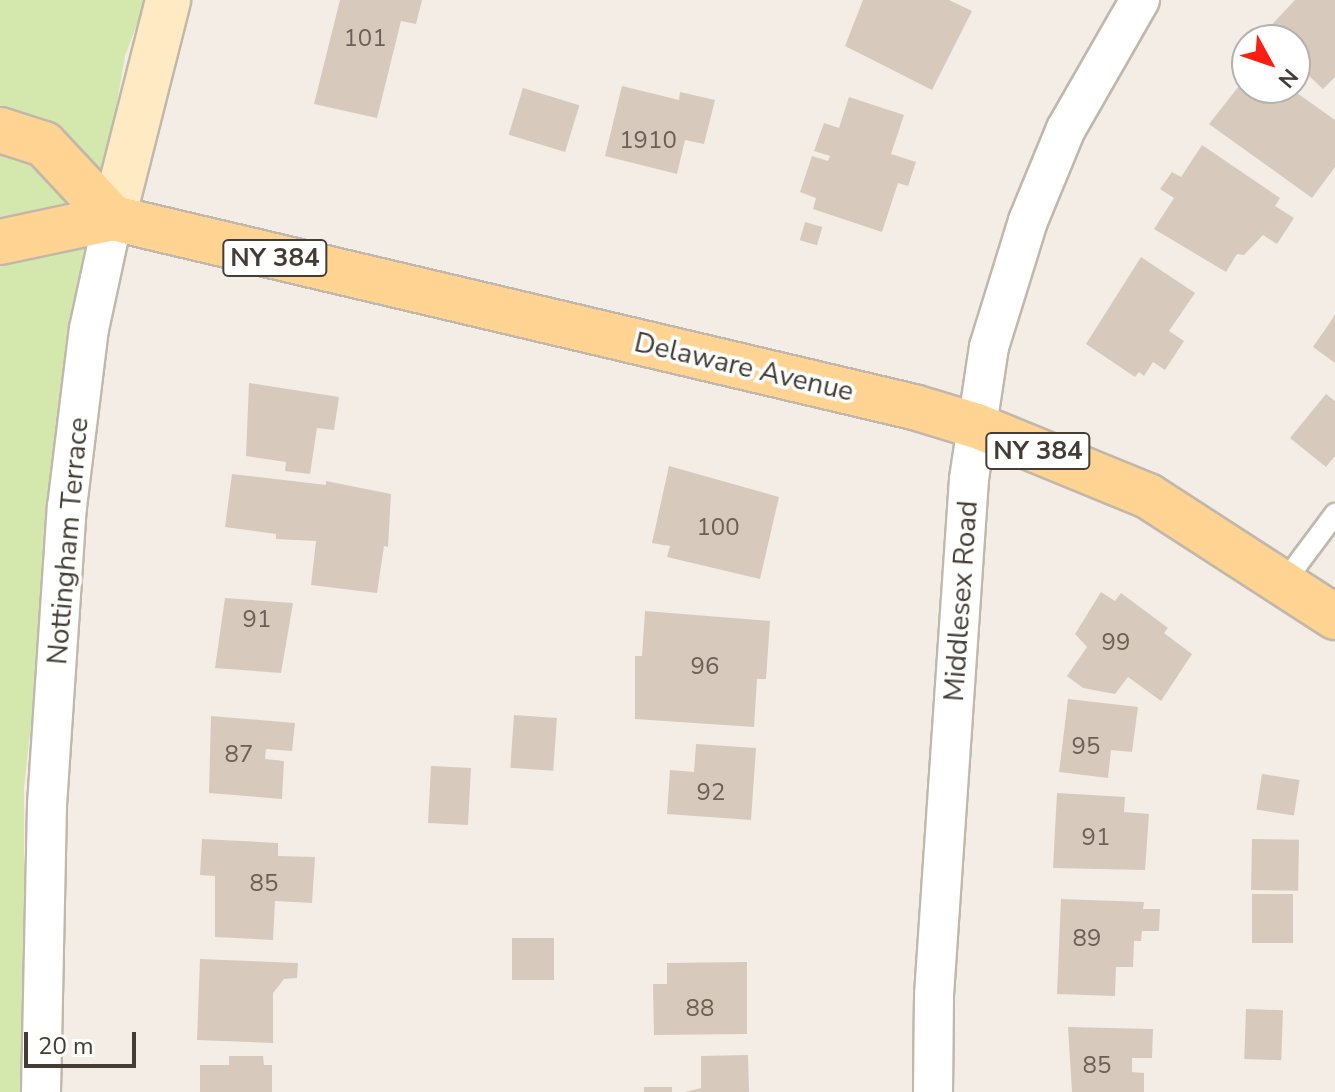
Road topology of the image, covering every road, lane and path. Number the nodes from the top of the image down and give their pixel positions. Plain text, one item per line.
1 (168, 0) edge
2 (1140, 0) edge
3 (0, 130) edge
4 (113, 218) junction
5 (0, 242) edge
6 (977, 426) junction
7 (1335, 514) edge
8 (1285, 581) junction
9 (1335, 617) edge
10 (41, 1092) edge
11 (933, 1092) edge

1 - 4 street, Nottingham Terrace
2 - 6 street, Middlesex Road
3 - 4 main road
4 - 5 main road, Delaware Avenue / NY 384
4 - 6 main road, Delaware Avenue / NY 384
4 - 10 street, Nottingham Terrace
6 - 8 main road, Delaware Avenue / NY 384
6 - 11 street, Middlesex Road
7 - 8 lane
8 - 9 main road, Delaware Avenue / NY 384

